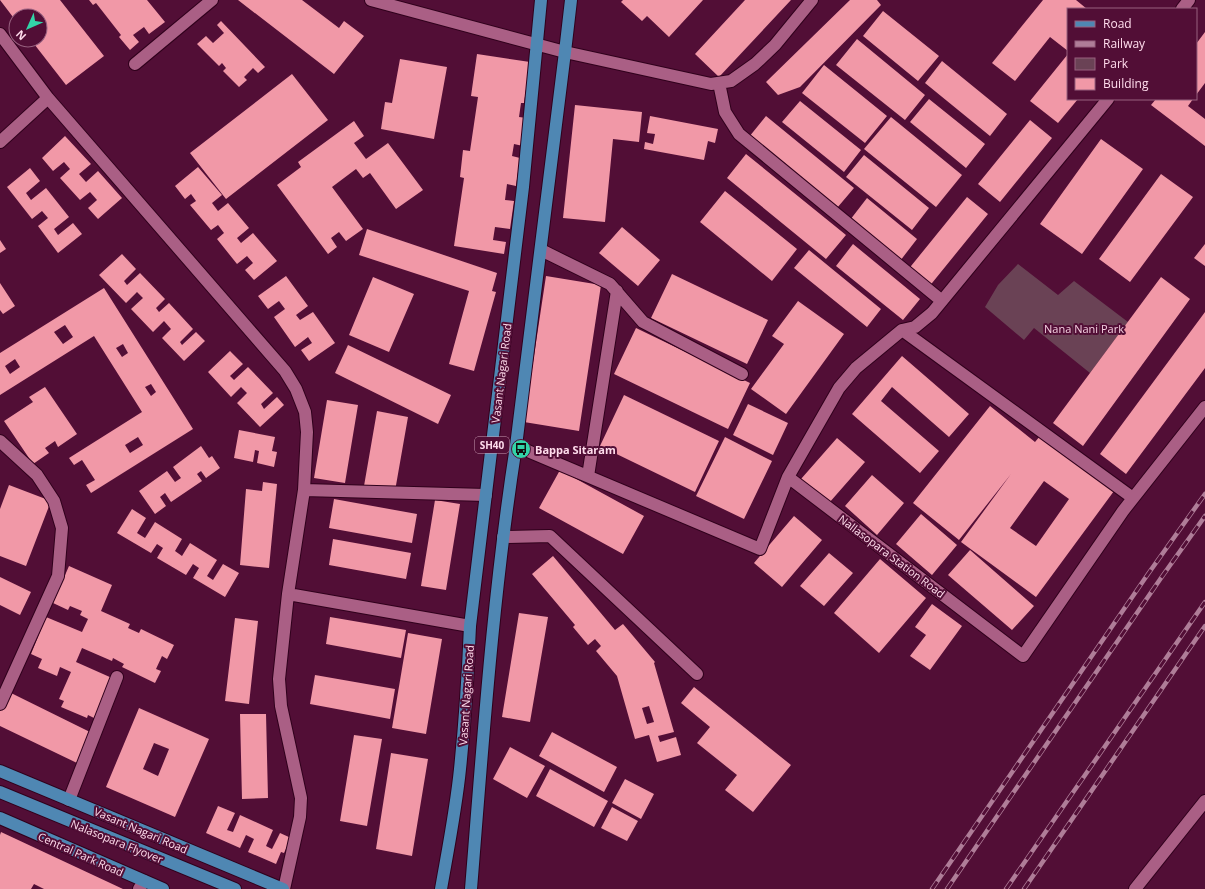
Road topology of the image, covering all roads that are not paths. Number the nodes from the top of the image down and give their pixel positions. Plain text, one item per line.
1 (212, 0) edge
2 (371, 0) edge
3 (541, 0) edge
4 (571, 0) edge
5 (812, 0) edge
6 (1189, 0) edge
7 (1183, 8) edge
8 (0, 34) edge
9 (536, 44) junction
10 (566, 52) junction
11 (134, 64) dead end
12 (719, 83) junction
13 (48, 98) junction
14 (1107, 100) edge
15 (0, 142) edge
16 (541, 250) junction
17 (617, 291) junction
18 (942, 301) junction
19 (902, 330) junction
20 (742, 374) dead end
21 (1205, 407) edge
22 (0, 441) edge
23 (516, 446) junction
24 (588, 476) junction
25 (788, 477) junction
26 (304, 490) junction
27 (486, 495) junction
28 (1133, 498) junction
29 (503, 537) junction
30 (288, 594) junction
31 (470, 626) junction
32 (697, 674) dead end
33 (117, 677) dead end
34 (0, 704) edge
35 (0, 771) edge
36 (0, 792) edge
37 (69, 800) junction
38 (1205, 801) edge
39 (0, 818) edge
40 (141, 885) edge
41 (163, 889) edge
42 (235, 889) edge
43 (283, 889) edge
44 (442, 889) edge
45 (471, 889) edge
46 (1135, 889) edge

1 - 11 street
2 - 9 street
3 - 9 main road, Vasant Nagari Road / SH40
4 - 10 main road, Vasant Nagari Road / SH40
5 - 12 street
6 - 7 street
8 - 13 street
9 - 10 street
9 - 27 main road, Vasant Nagari Road / SH40
10 - 12 street
10 - 16 main road, Vasant Nagari Road / SH40
12 - 18 street
13 - 15 street
13 - 26 street
14 - 18 street
16 - 17 street
16 - 23 main road, Vasant Nagari Road / SH40
17 - 20 street
17 - 24 street
18 - 19 street
19 - 25 street
19 - 28 street
21 - 28 street, Nallasopara Station Road
22 - 34 street
23 - 24 street
23 - 29 main road, Vasant Nagari Road / SH40
24 - 25 street
25 - 28 street, Nallasopara Station Road
26 - 27 street
26 - 30 street
27 - 31 main road, Vasant Nagari Road / SH40
29 - 32 street
29 - 45 main road, Vasant Nagari Road / SH40
30 - 31 street
30 - 43 street
31 - 44 main road, Vasant Nagari Road / SH40
33 - 37 street
35 - 37 main road, Vasant Nagari Road
36 - 42 main road, Nalasopara Flyover
37 - 43 main road, Vasant Nagari Road
38 - 46 street
39 - 40 main road, Central Park Road
40 - 41 main road, Central Park Road

